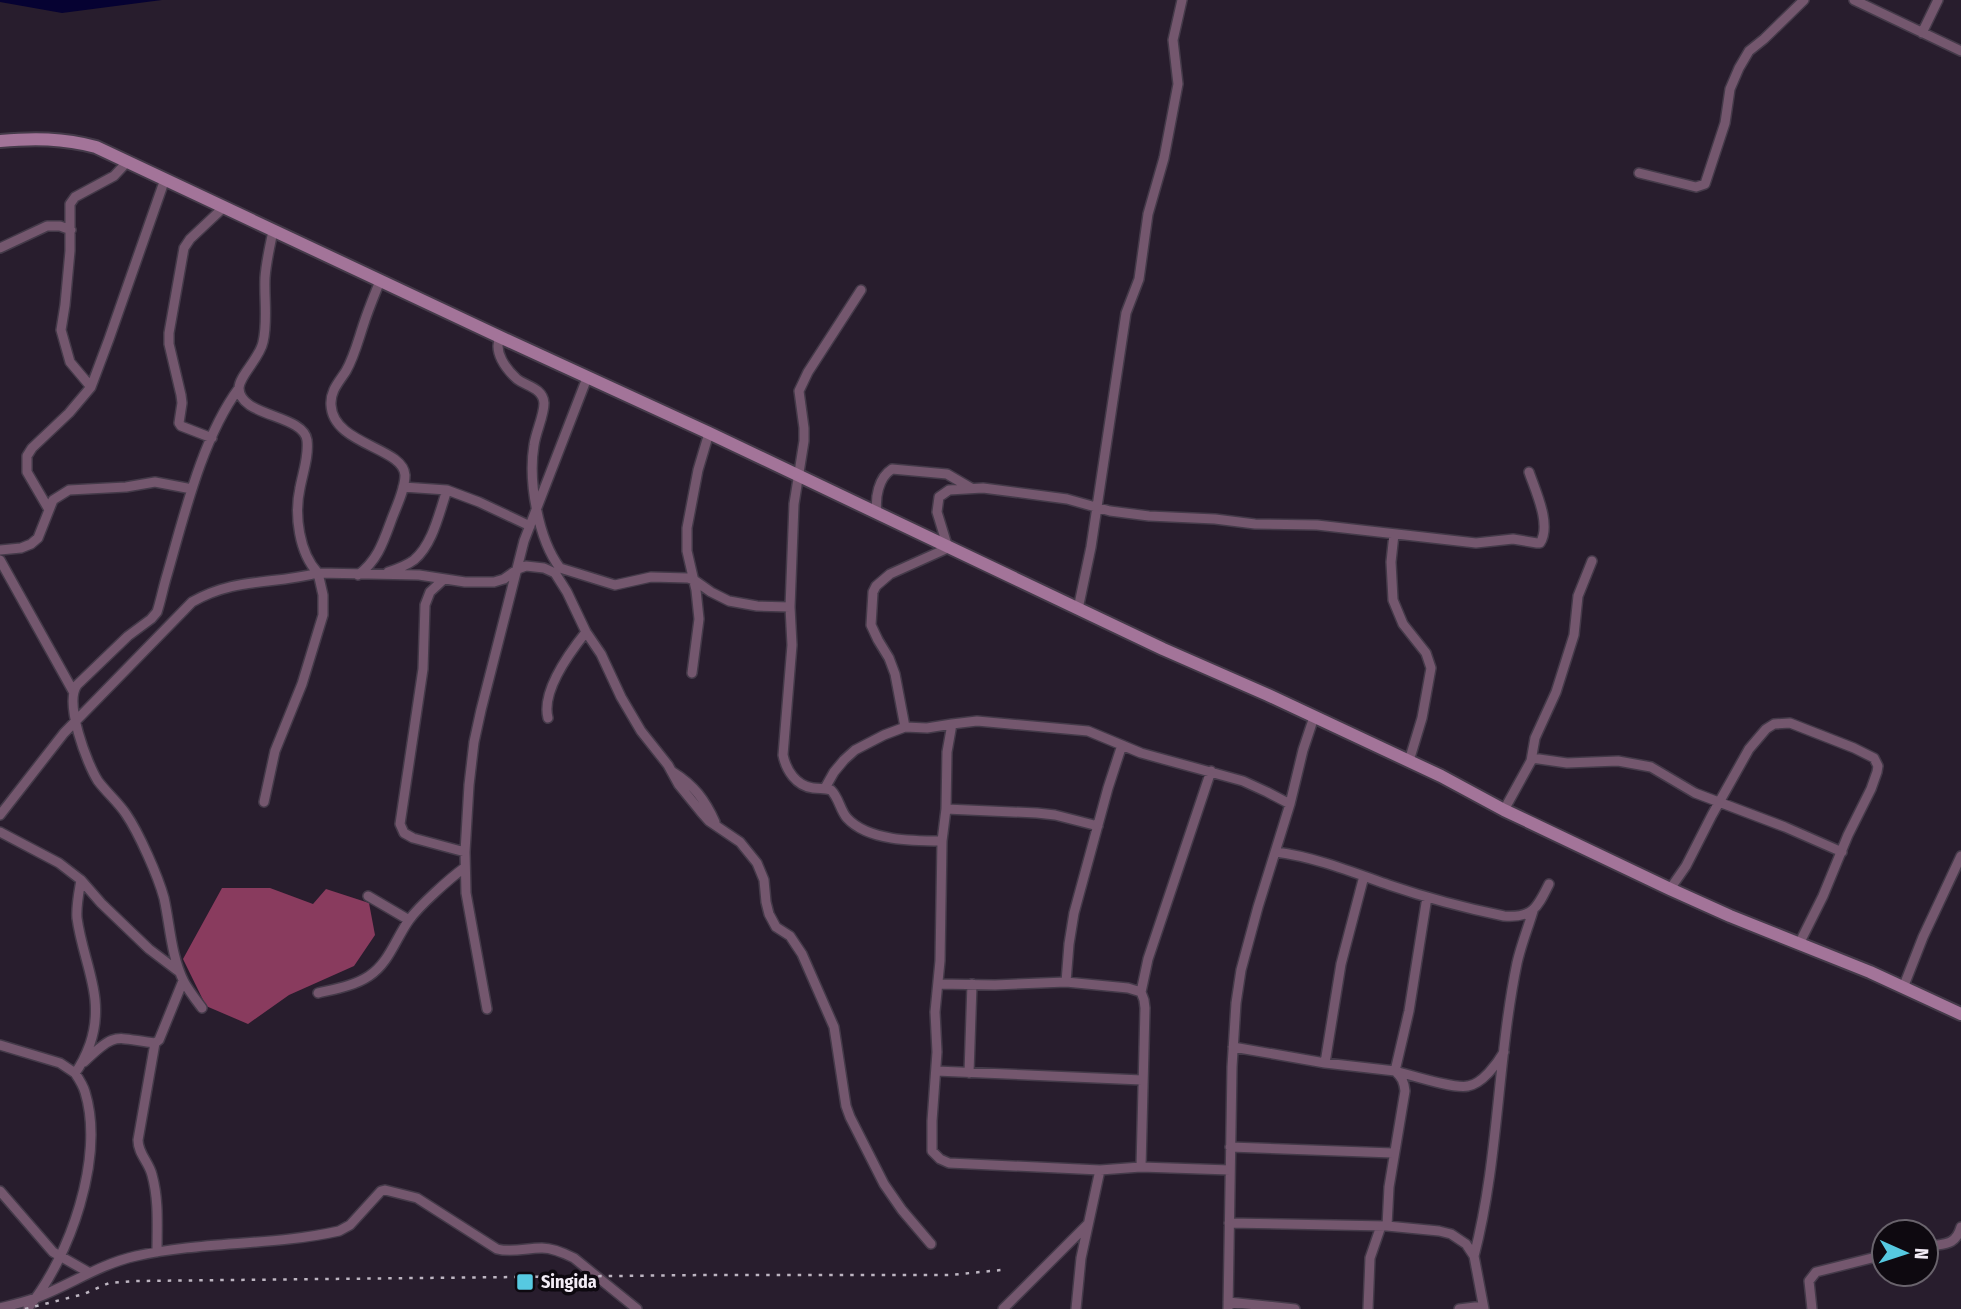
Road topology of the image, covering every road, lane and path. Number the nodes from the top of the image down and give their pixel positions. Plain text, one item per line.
1 (1182, 0) edge
2 (1804, 0) edge
3 (1854, 0) edge
4 (1938, 0) edge
5 (1922, 33) junction
6 (1961, 51) edge
7 (0, 141) edge
8 (128, 162) junction
9 (1639, 173) dead end
10 (164, 179) junction
11 (224, 206) junction
12 (71, 230) junction
13 (273, 231) junction
14 (0, 248) edge
15 (380, 281) junction
16 (861, 290) dead end
17 (500, 337) junction
18 (587, 378) junction
19 (91, 387) junction
20 (239, 388) junction
21 (709, 433) junction
22 (212, 439) junction
23 (1529, 472) dead end
24 (798, 476) junction
25 (403, 486) junction
26 (971, 488) junction
27 (192, 489) junction
28 (447, 490) junction
29 (537, 507) junction
30 (1097, 507) junction
31 (48, 508) junction
32 (877, 513) junction
33 (530, 526) junction
34 (1394, 534) junction
35 (948, 548) junction
36 (0, 550) edge
37 (0, 560) edge
38 (1592, 561) dead end
39 (518, 569) junction
40 (318, 573) junction
41 (357, 575) junction
42 (376, 576) junction
43 (444, 579) junction
44 (694, 580) junction
45 (790, 607) junction
46 (1078, 609) junction
47 (586, 632) junction
48 (692, 673) dead end
49 (72, 691) junction
50 (1314, 717) junction
51 (548, 718) dead end
52 (76, 720) junction
53 (952, 724) junction
54 (905, 727) junction
55 (1122, 745) junction
56 (1532, 758) junction
57 (1409, 761) junction
58 (1211, 771) junction
59 (825, 788) junction
60 (264, 802) dead end
61 (1290, 804) junction
62 (1719, 804) junction
63 (946, 809) junction
64 (1504, 810) junction
65 (0, 815) edge
66 (1098, 826) junction
67 (0, 832) edge
68 (942, 841) junction
69 (465, 852) junction
70 (1276, 852) junction
71 (1842, 852) junction
72 (1961, 856) edge
73 (464, 868) junction
74 (1364, 876) junction
75 (81, 880) junction
76 (1549, 884) dead end
77 (1670, 889) junction
78 (368, 896) dead end
79 (1427, 897) junction
80 (1533, 911) junction
81 (409, 920) junction
82 (1799, 944) junction
83 (182, 976) junction
84 (1066, 982) junction
85 (938, 984) junction
86 (972, 984) junction
87 (1903, 988) junction
88 (1141, 992) junction
89 (318, 993) dead end
90 (202, 1008) dead end
91 (487, 1009) dead end
92 (1961, 1014) edge
93 (155, 1042) junction
94 (0, 1045) edge
95 (1233, 1047) junction
96 (1505, 1050) junction
97 (83, 1063) junction
98 (1325, 1063) junction
99 (1395, 1070) junction
100 (936, 1071) junction
101 (75, 1073) junction
102 (969, 1073) junction
103 (1142, 1080) junction
104 (1230, 1147) junction
105 (1393, 1153) junction
106 (1141, 1167) junction
107 (1100, 1170) junction
108 (1230, 1170) junction
109 (0, 1191) edge
110 (1090, 1223) junction
111 (1229, 1223) junction
112 (1384, 1226) junction
113 (1960, 1235) edge
114 (931, 1244) dead end
115 (1940, 1245) edge
116 (156, 1252) junction
117 (59, 1256) junction
118 (1474, 1256) junction
119 (1870, 1258) edge
120 (88, 1272) junction
121 (37, 1297) junction
122 (1228, 1306) edge
123 (0, 1308) edge
124 (28, 1308) edge
125 (1484, 1308) edge
126 (637, 1309) edge
127 (1003, 1309) edge
128 (1076, 1309) edge
129 (1295, 1309) edge
130 (1368, 1309) edge
131 (1459, 1309) edge
132 (1812, 1309) edge

1 - 30 street
2 - 9 street
3 - 5 street
4 - 5 street
5 - 6 street
7 - 8 main road
8 - 10 main road
8 - 12 street
10 - 11 main road
10 - 19 street
11 - 13 main road
11 - 22 street
12 - 14 street
12 - 19 street
13 - 15 main road
13 - 20 street
15 - 17 main road
15 - 25 street
16 - 24 street
17 - 18 main road
17 - 29 street
18 - 21 main road
18 - 29 street
19 - 31 street
20 - 22 street
20 - 40 street
21 - 24 main road
21 - 44 street
22 - 27 street
23 - 34 street
24 - 32 main road
24 - 45 street
25 - 28 street
25 - 41 street
26 - 30 street
26 - 32 street
26 - 35 street
27 - 31 street
27 - 49 street
28 - 33 street
28 - 42 street
29 - 33 street
29 - 44 street
30 - 34 street
30 - 46 street
31 - 36 street
32 - 35 main road
33 - 39 street
34 - 57 street
35 - 46 main road
35 - 54 street
37 - 49 street
38 - 56 street
39 - 43 street
39 - 47 street
39 - 69 street
40 - 41 street
40 - 52 street
40 - 60 street
41 - 42 street
42 - 43 street
43 - 69 street
44 - 45 street
44 - 48 street
45 - 59 street
46 - 50 main road
47 - 51 street
47 - 114 street
49 - 52 street
50 - 57 main road
50 - 61 street
52 - 65 street
52 - 83 street
53 - 54 street
53 - 55 street
53 - 63 street
54 - 59 street
55 - 58 street
55 - 66 street
56 - 62 street
56 - 64 street
57 - 64 main road
58 - 61 street
58 - 88 street
59 - 68 street
61 - 70 street
62 - 71 street
62 - 71 street
62 - 77 street
63 - 66 street
63 - 68 street
64 - 77 main road
66 - 84 street
67 - 75 street
68 - 85 street
69 - 73 street
70 - 74 street
70 - 95 street
71 - 82 street
72 - 87 street
73 - 81 street
73 - 91 street
74 - 79 street
74 - 98 street
75 - 83 street
75 - 97 street
76 - 80 street
77 - 82 main road
78 - 81 street
79 - 80 street
79 - 99 street
80 - 96 street
81 - 89 street
82 - 87 main road
83 - 90 street
83 - 93 street
84 - 86 street
84 - 88 street
85 - 86 street
85 - 100 street
86 - 102 street
87 - 92 main road
88 - 103 street
93 - 97 street
93 - 116 street
94 - 101 street
95 - 98 street
95 - 104 street
96 - 99 street
96 - 118 street
97 - 101 street
98 - 99 street
99 - 105 street
100 - 102 street
100 - 107 street
101 - 117 street
102 - 103 street
103 - 106 street
104 - 105 street
104 - 108 street
105 - 112 street
106 - 107 street
106 - 108 street
107 - 110 street
108 - 111 street
109 - 117 street
110 - 127 street
110 - 128 street
111 - 112 street
111 - 122 street
112 - 118 street
112 - 130 street
113 - 115 street
116 - 120 street
116 - 126 street
117 - 120 street
117 - 121 street
118 - 125 street
119 - 132 street
120 - 121 street
121 - 123 street
121 - 124 street
122 - 129 street
125 - 131 street

